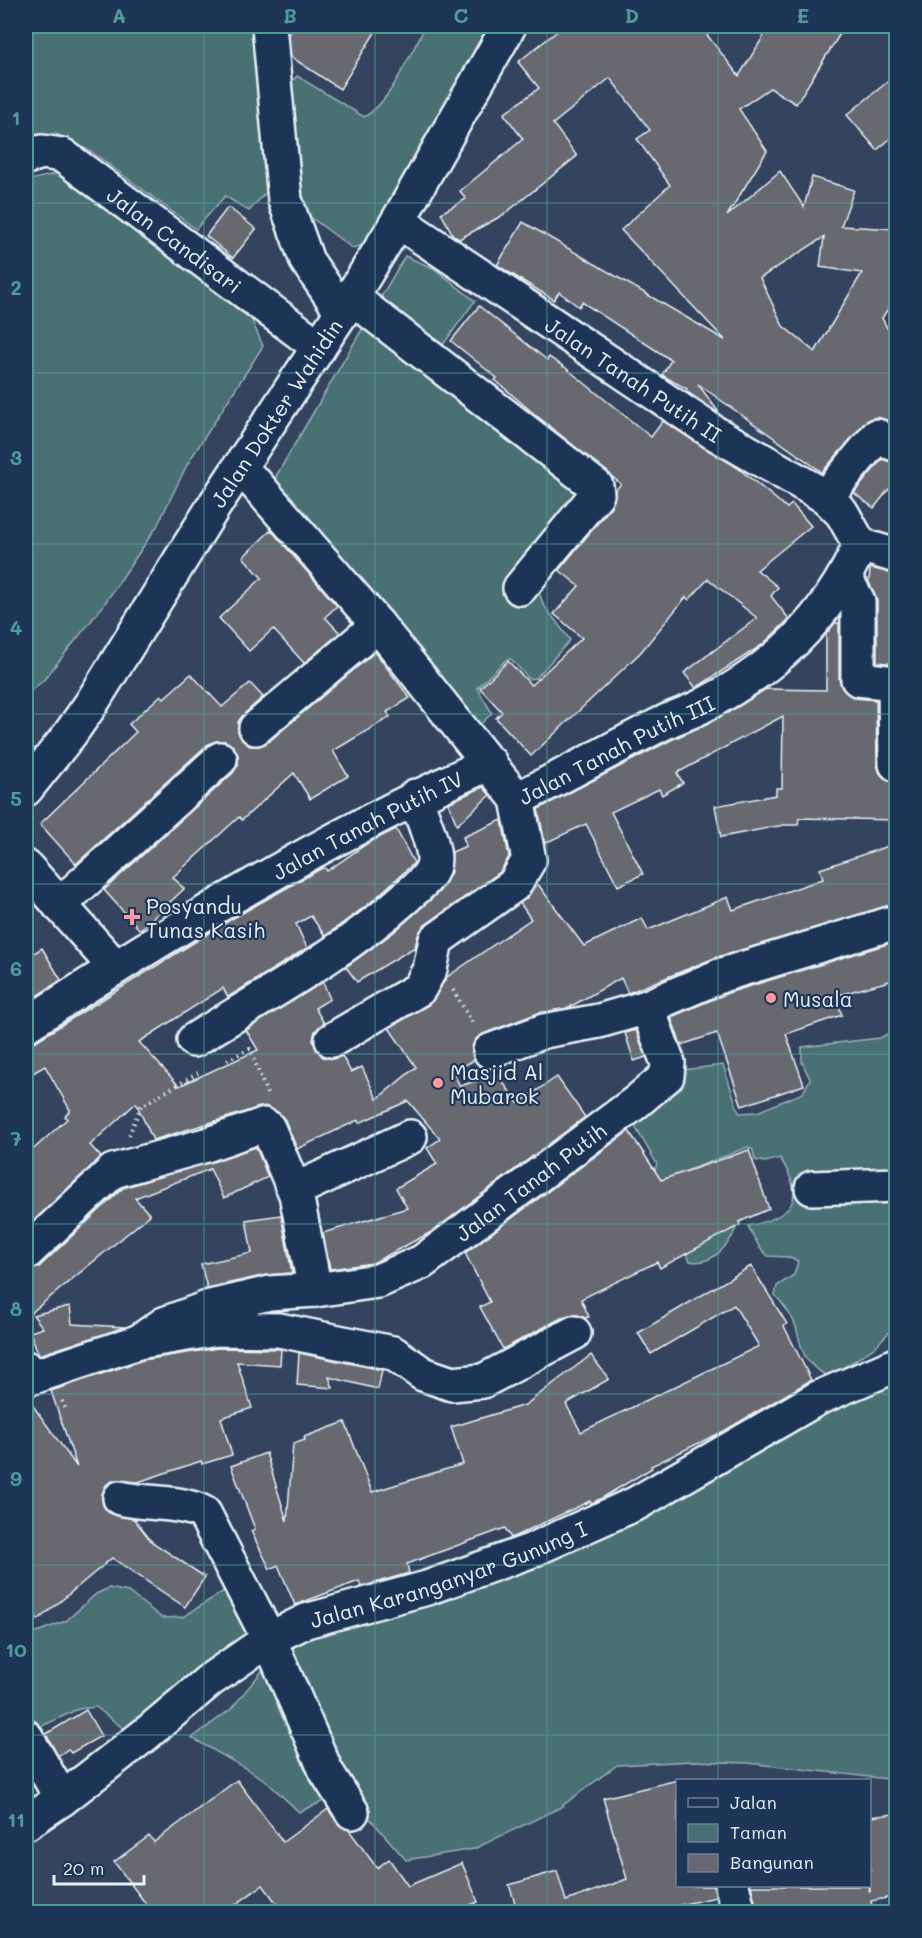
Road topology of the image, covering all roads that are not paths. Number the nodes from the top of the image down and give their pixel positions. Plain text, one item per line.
1 (269, 26) edge
2 (509, 26) edge
3 (26, 157) edge
4 (398, 221) junction
5 (346, 304) junction
6 (319, 347) junction
7 (897, 440) edge
8 (239, 468) junction
9 (826, 497) junction
10 (860, 545) junction
11 (897, 556) edge
12 (845, 578) junction
13 (520, 588) dead end
14 (378, 625) junction
15 (256, 728) dead end
16 (220, 759) dead end
17 (490, 762) junction
18 (897, 764) edge
19 (26, 789) edge
20 (415, 796) junction
21 (517, 799) junction
22 (26, 867) edge
23 (59, 905) junction
24 (897, 922) edge
25 (115, 967) junction
26 (647, 1007) junction
27 (26, 1025) edge
28 (332, 1040) dead end
29 (490, 1051) road end
30 (198, 1056) road end
31 (410, 1137) dead end
32 (897, 1185) edge
33 (812, 1188) dead end
34 (294, 1190) junction
35 (26, 1253) edge
36 (315, 1290) junction
37 (574, 1333) dead end
38 (138, 1342) junction
39 (897, 1365) edge
40 (26, 1368) edge
41 (120, 1498) dead end
42 (269, 1639) junction
43 (26, 1737) edge
44 (62, 1799) junction
45 (352, 1812) dead end
46 (26, 1822) edge

1 - 5 main road
2 - 4 main road, Jalan Dokter Wahidin
3 - 6 main road, Jalan Candisari
4 - 5 main road, Jalan Dokter Wahidin
4 - 9 main road, Jalan Tanah Putih II
5 - 6 main road, Jalan Dokter Wahidin
5 - 13 main road
6 - 8 main road, Jalan Dokter Wahidin
7 - 9 main road
8 - 14 main road, Jalan Tanah Putih III
8 - 19 main road, Jalan Dokter Wahidin
9 - 10 main road, Jalan Tanah Putih II
10 - 11 main road
10 - 12 main road, Jalan Tanah Putih III
12 - 18 main road
12 - 21 main road, Jalan Tanah Putih III
14 - 15 main road
14 - 17 main road, Jalan Tanah Putih III
16 - 23 main road
17 - 20 main road, Jalan Tanah Putih IV
17 - 21 main road, Jalan Tanah Putih III
20 - 25 main road, Jalan Tanah Putih IV
20 - 30 main road
21 - 28 main road
22 - 23 main road
23 - 25 main road
24 - 26 main road
25 - 27 main road, Jalan Tanah Putih IV
26 - 29 main road
26 - 36 main road, Jalan Tanah Putih
31 - 34 main road
32 - 33 main road
34 - 35 main road
34 - 36 main road
36 - 38 main road, Jalan Tanah Putih
37 - 38 main road
38 - 40 main road
39 - 42 main road, Jalan Karanganyar Gunung I
41 - 42 main road
42 - 44 main road, Jalan Karanganyar Gunung I
42 - 45 main road
43 - 44 main road
44 - 46 main road, Jalan Karanganyar Gunung I

